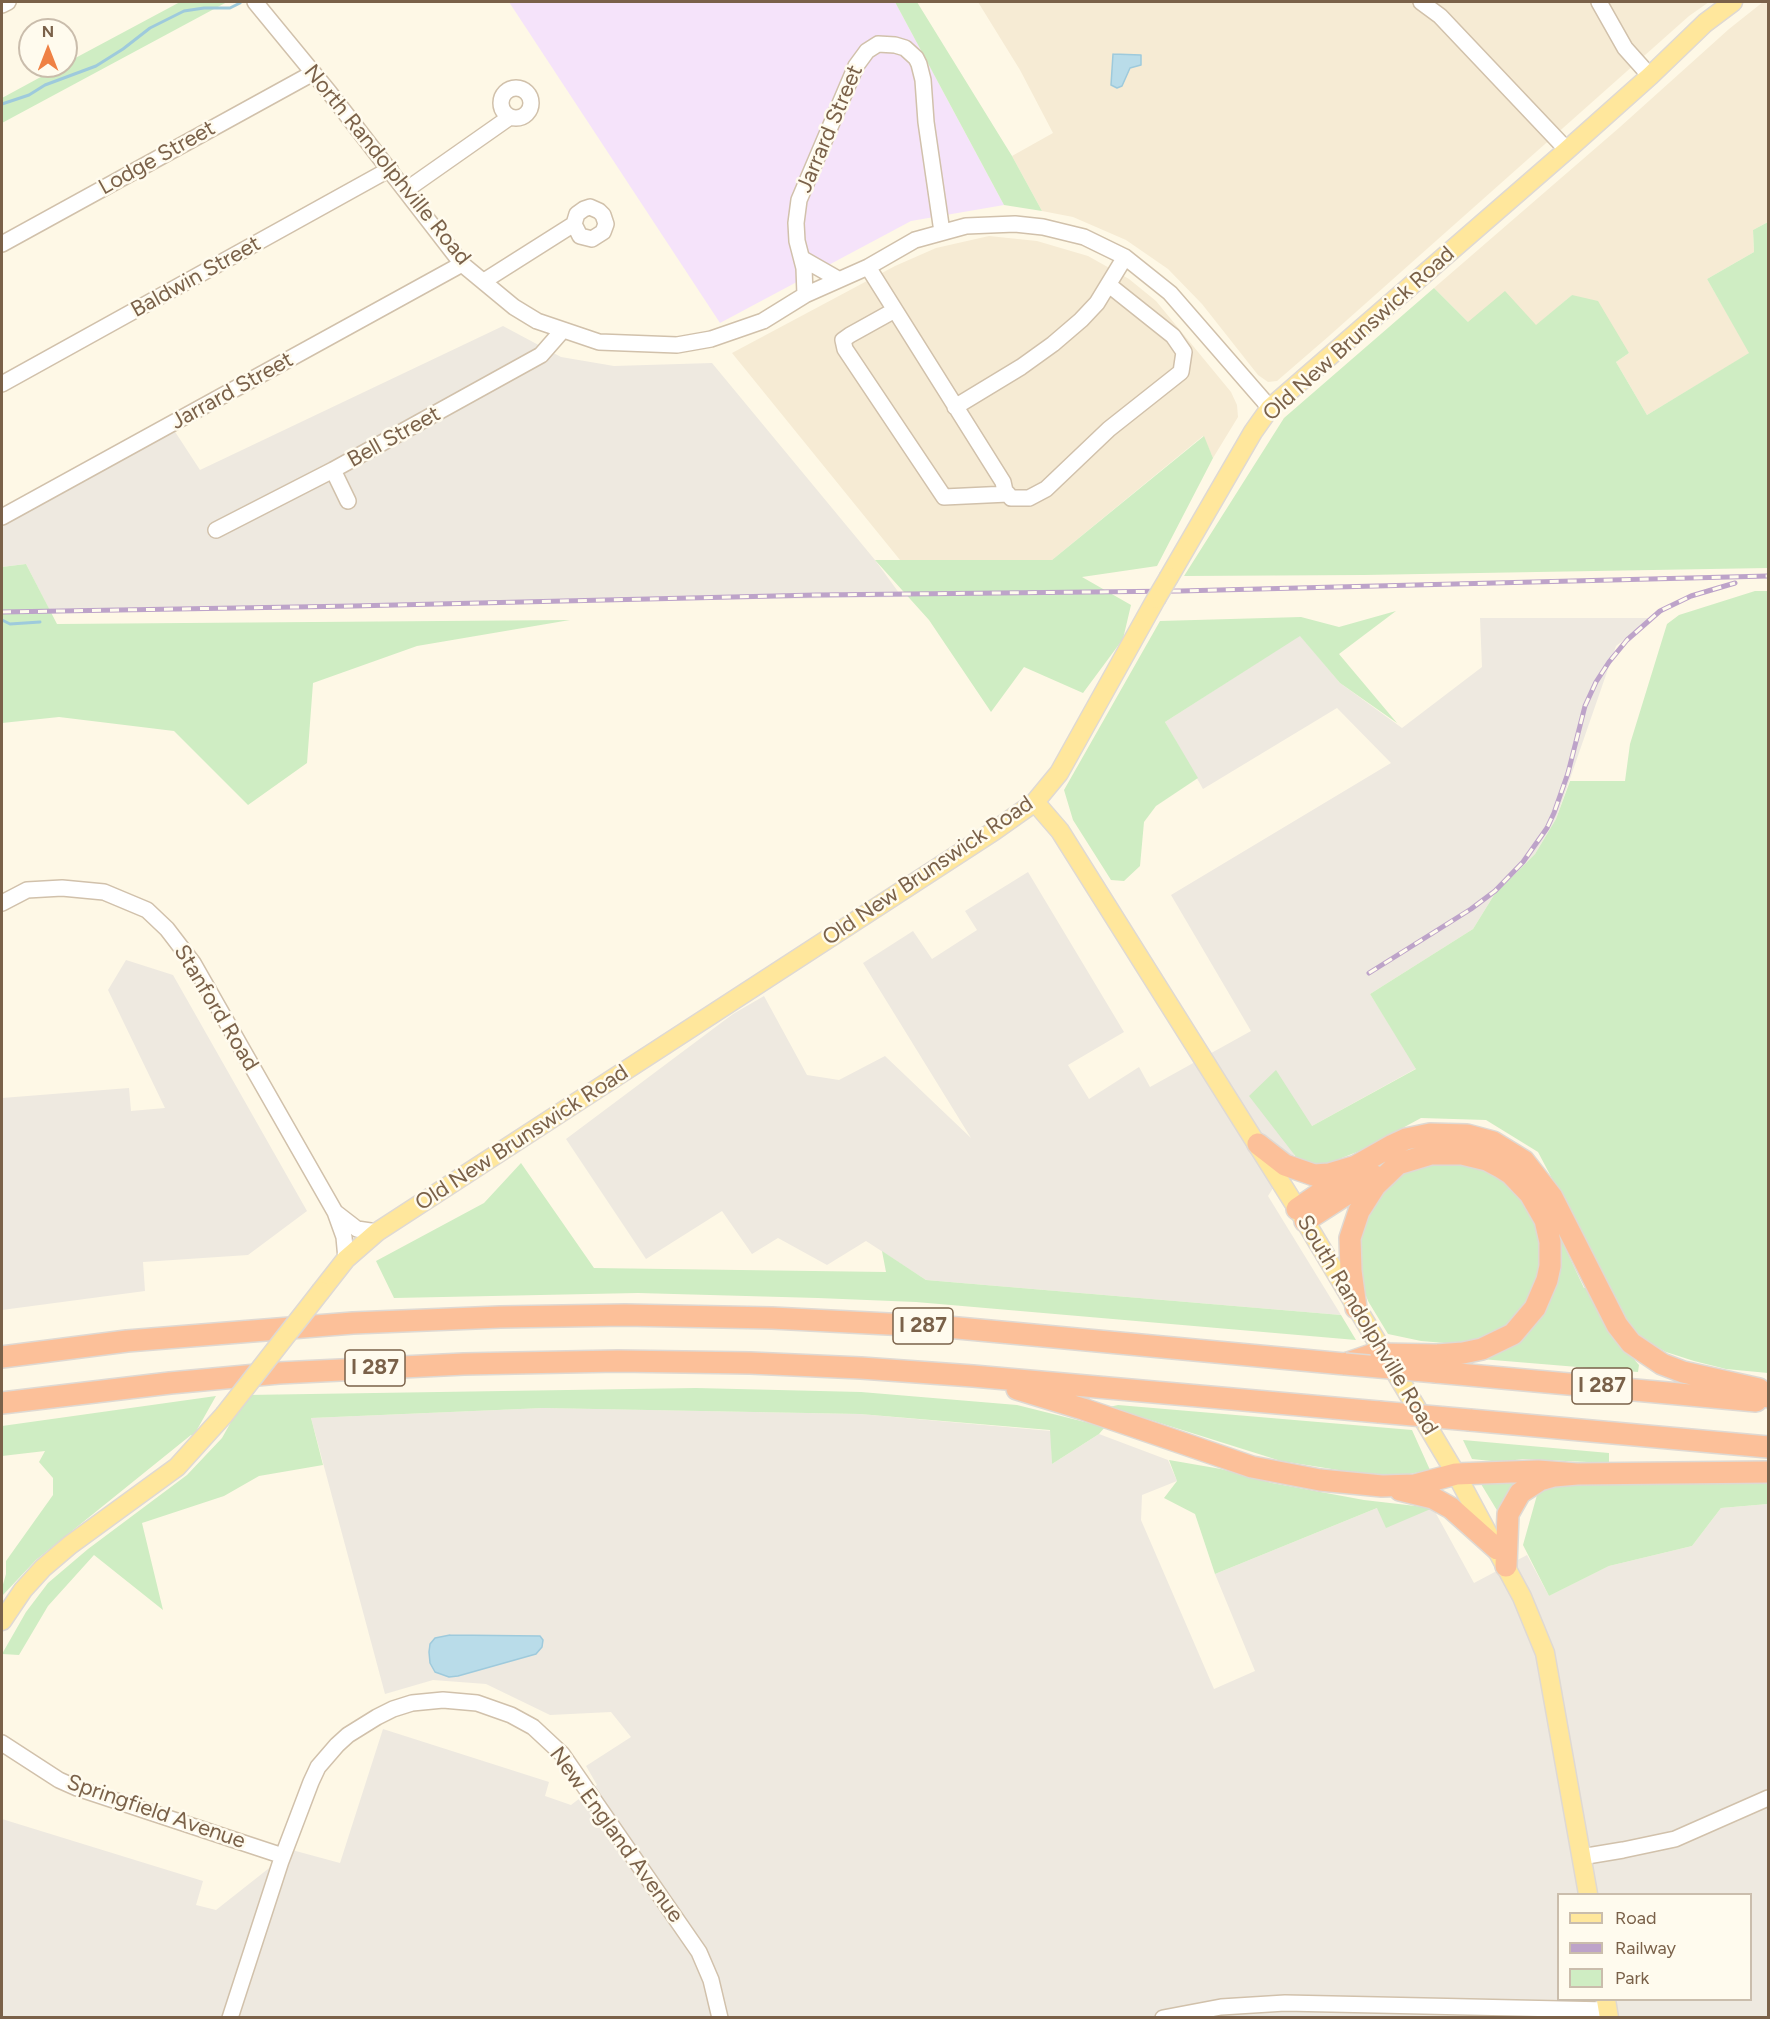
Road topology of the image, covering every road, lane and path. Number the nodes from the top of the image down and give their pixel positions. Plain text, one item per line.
1 (8, 2) edge
2 (255, 2) edge
3 (1421, 2) edge
4 (1599, 2) edge
5 (1733, 2) edge
6 (2, 5) edge
7 (314, 73) junction
8 (1650, 76) junction
9 (510, 117) dead end
10 (1567, 150) junction
11 (390, 169) junction
12 (406, 190) junction
13 (574, 224) dead end
14 (942, 232) junction
15 (2, 244) edge
16 (1125, 257) junction
17 (803, 259) junction
18 (462, 264) junction
19 (868, 267) junction
20 (838, 279) junction
21 (484, 281) junction
22 (1109, 285) junction
23 (805, 295) junction
24 (895, 310) junction
25 (562, 331) junction
26 (2, 384) edge
27 (955, 407) junction
28 (1270, 408) junction
29 (333, 470) junction
30 (1008, 494) junction
31 (348, 501) dead end
32 (2, 517) edge
33 (216, 530) dead end
34 (1035, 802) junction
35 (2, 903) edge
36 (1258, 1144) junction
37 (1398, 1164) junction
38 (1356, 1166) junction
39 (335, 1212) junction
40 (1301, 1215) junction
41 (377, 1232) junction
42 (346, 1259) junction
43 (1356, 1308) junction
44 (2, 1357) edge
45 (1437, 1363) junction
46 (973, 1376) junction
47 (1768, 1397) edge
48 (1768, 1402) edge
49 (2, 1403) edge
50 (1768, 1447) edge
51 (1768, 1472) edge
52 (1456, 1474) junction
53 (1576, 1474) junction
54 (1382, 1486) junction
55 (1501, 1557) junction
56 (2, 1621) edge
57 (2, 1743) edge
58 (1768, 1798) edge
59 (284, 1856) junction
60 (1581, 1857) junction
61 (1588, 1893) edge
62 (1608, 2009) edge
63 (230, 2018) edge
64 (720, 2018) edge
65 (1163, 2018) edge

1 - 6 street
2 - 7 street, North Randolphville Road
3 - 10 street
4 - 8 street
5 - 8 main road, Old New Brunswick Road
7 - 11 street, North Randolphville Road
7 - 15 street, Lodge Street
8 - 10 main road, Old New Brunswick Road
9 - 12 street
10 - 28 main road, Old New Brunswick Road
11 - 12 street, North Randolphville Road
11 - 26 street, Baldwin Street
12 - 18 street, North Randolphville Road
13 - 21 street
14 - 16 street, North Randolphville Road
14 - 17 street, Jarrard Street
14 - 19 street, North Randolphville Road
16 - 22 street
16 - 28 street, North Randolphville Road
17 - 20 street
17 - 23 street, Jarrard Street
18 - 21 street, North Randolphville Road
18 - 32 street, Jarrard Street
19 - 20 street, North Randolphville Road
19 - 24 street
20 - 23 street, North Randolphville Road
21 - 25 street, North Randolphville Road
22 - 27 street
22 - 30 street
23 - 25 street, North Randolphville Road
24 - 27 street
24 - 30 street
25 - 29 street, Bell Street
27 - 30 street
28 - 34 main road, Old New Brunswick Road, bridge
29 - 31 street
29 - 33 street, Bell Street
34 - 36 main road, South Randolphville Road
34 - 41 main road, Old New Brunswick Road
35 - 39 street, Stanford Road
36 - 38 highway
36 - 40 main road, South Randolphville Road
37 - 40 highway
37 - 43 highway
37 - 45 highway
38 - 40 highway
38 - 47 highway
39 - 41 street, Stanford Road
39 - 42 street, Stanford Road
40 - 43 main road, South Randolphville Road
41 - 42 main road, Old New Brunswick Road
42 - 56 main road, Old New Brunswick Road, bridge
43 - 52 main road, South Randolphville Road
44 - 45 highway, I 287, bridge
45 - 48 highway, I 287
46 - 49 highway, I 287
46 - 50 highway, I 287, bridge
46 - 54 highway
51 - 53 highway
52 - 53 highway
52 - 54 highway
52 - 55 main road, South Randolphville Road
53 - 55 highway
54 - 55 highway
55 - 60 main road, South Randolphville Road
57 - 59 street, Springfield Avenue
58 - 60 street
59 - 63 street, New England Avenue
59 - 64 street, New England Avenue
60 - 61 main road, South Randolphville Road
62 - 65 street

